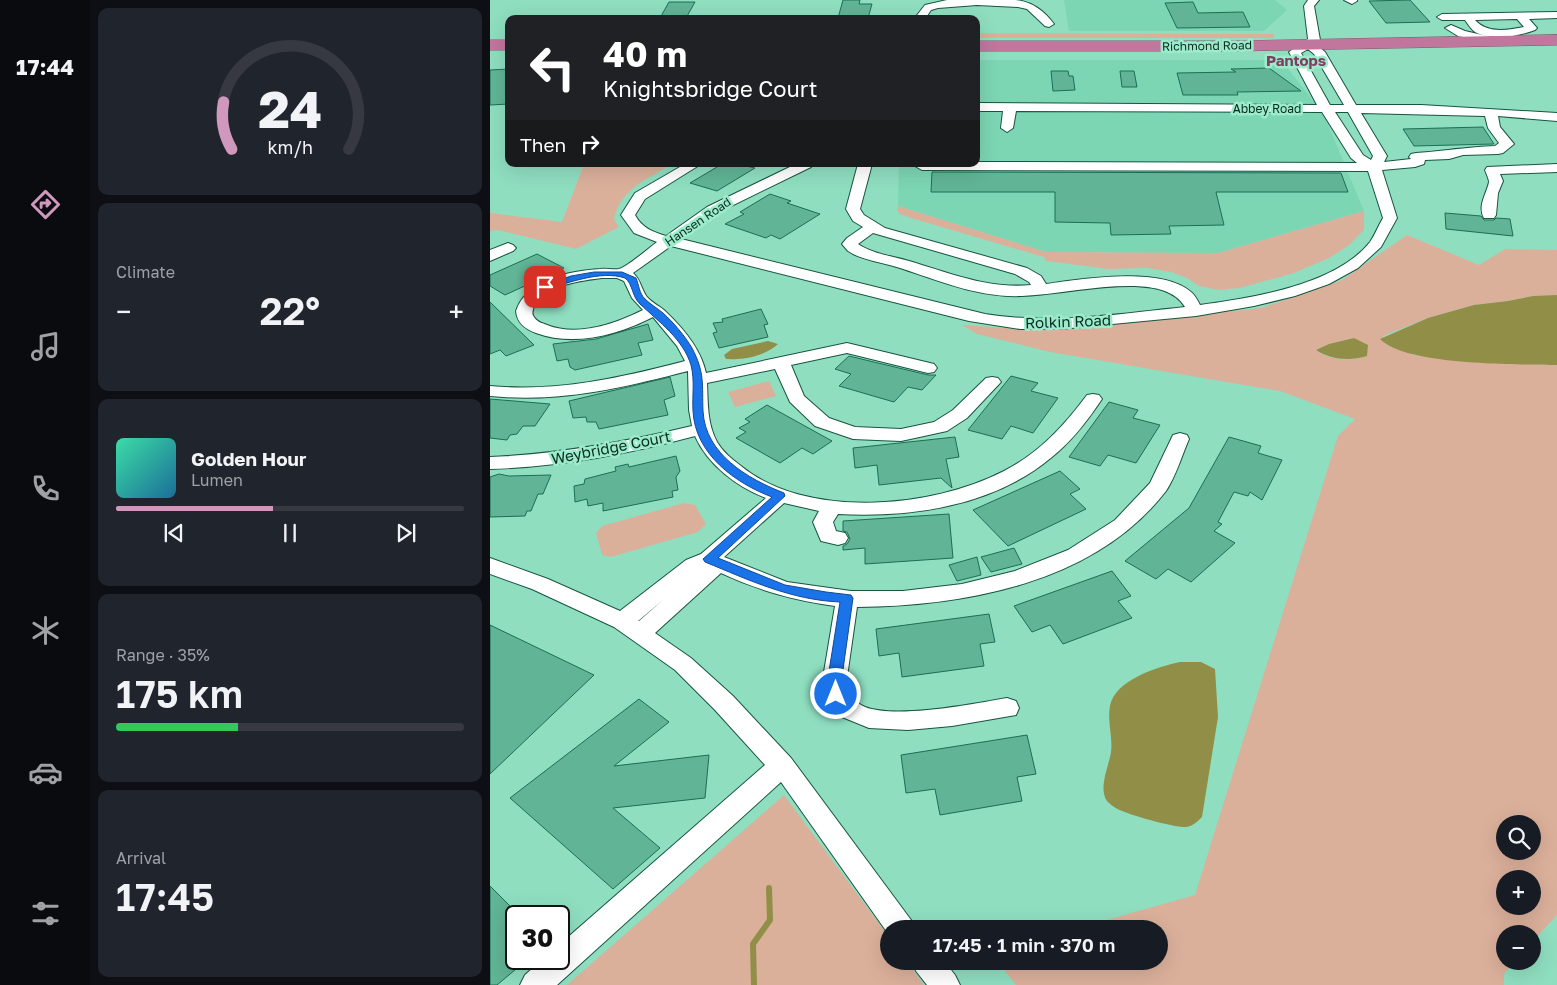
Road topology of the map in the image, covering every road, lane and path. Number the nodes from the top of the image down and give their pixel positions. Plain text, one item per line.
1 (1314, 0) edge
2 (1557, 5) edge
3 (921, 15) edge
4 (1557, 15) edge
5 (1507, 16) junction
6 (1520, 16) junction
7 (1442, 17) dead end
8 (1468, 17) junction
9 (1049, 24) dead end
10 (1451, 28) dead end
11 (1489, 36) junction
12 (1557, 40) edge
13 (490, 45) edge
14 (505, 45) edge
15 (980, 46) edge
16 (1557, 48) edge
17 (1308, 49) junction
18 (980, 54) edge
19 (1312, 82) junction
20 (1336, 82) junction
21 (1412, 97) dead end
22 (980, 106) edge
23 (1010, 108) junction
24 (1326, 109) junction
25 (1352, 109) junction
26 (1421, 109) junction
27 (1492, 117) junction
28 (1557, 117) edge
29 (1006, 128) dead end
30 (1549, 152) dead end
31 (980, 166) edge
32 (689, 167) edge
33 (800, 167) edge
34 (864, 167) edge
35 (1374, 167) junction
36 (1556, 168) edge
37 (1489, 215) dead end
38 (873, 227) junction
39 (669, 241) junction
40 (508, 248) dead end
41 (490, 256) edge
42 (622, 274) junction
43 (1040, 288) junction
44 (655, 310) junction
45 (1196, 311) junction
46 (781, 362) junction
47 (928, 368) dead end
48 (697, 372) junction
49 (992, 382) dead end
50 (490, 390) edge
51 (1093, 399) dead end
52 (702, 429) junction
53 (1180, 439) dead end
54 (490, 463) edge
55 (780, 496) junction
56 (833, 506) junction
57 (838, 538) dead end
58 (709, 559) junction
59 (490, 566) edge
60 (846, 598) junction
61 (631, 627) junction
62 (1007, 708) dead end
63 (782, 765) junction
64 (895, 920) edge
65 (933, 970) edge
66 (535, 985) edge
67 (945, 985) edge

1 - 17 street
2 - 5 street
3 - 9 street
4 - 6 street
5 - 6 street
5 - 8 street
6 - 11 street
7 - 8 street
8 - 11 street
10 - 11 street
11 - 12 highway, Richmond Road
11 - 17 highway, Richmond Road
13 - 14 highway
15 - 17 highway, Richmond Road
16 - 17 highway, Richmond Road
17 - 18 highway, Richmond Road
17 - 19 street
17 - 20 street, Rolkin Road
19 - 20 street
19 - 24 street
20 - 25 street, Rolkin Road
21 - 26 street
22 - 23 street, Abbey Road
23 - 24 street, Abbey Road
23 - 29 street
24 - 25 street, Abbey Road
24 - 35 street
25 - 26 street, Abbey Road
25 - 35 street, Rolkin Road
26 - 27 street, Abbey Road
27 - 28 street, Abbey Road
27 - 35 street
30 - 36 street
31 - 35 street
32 - 39 street, Rolkin Road
33 - 39 street, Hansen Road
34 - 38 street
35 - 45 street, Rolkin Road
36 - 37 street
38 - 43 street
38 - 43 street
39 - 42 street, Hansen Road
39 - 45 street, Rolkin Road
40 - 41 street
42 - 44 street
42 - 44 street
43 - 45 street
44 - 48 street
46 - 47 street
46 - 48 street
46 - 49 street
48 - 50 street
48 - 52 street
51 - 56 street
52 - 54 street, Weybridge Court
52 - 55 street
53 - 60 street
55 - 56 street
55 - 58 street
56 - 57 street
58 - 60 street
58 - 61 street
59 - 61 street
60 - 62 street
61 - 63 street
63 - 64 street
63 - 66 street
65 - 67 street

